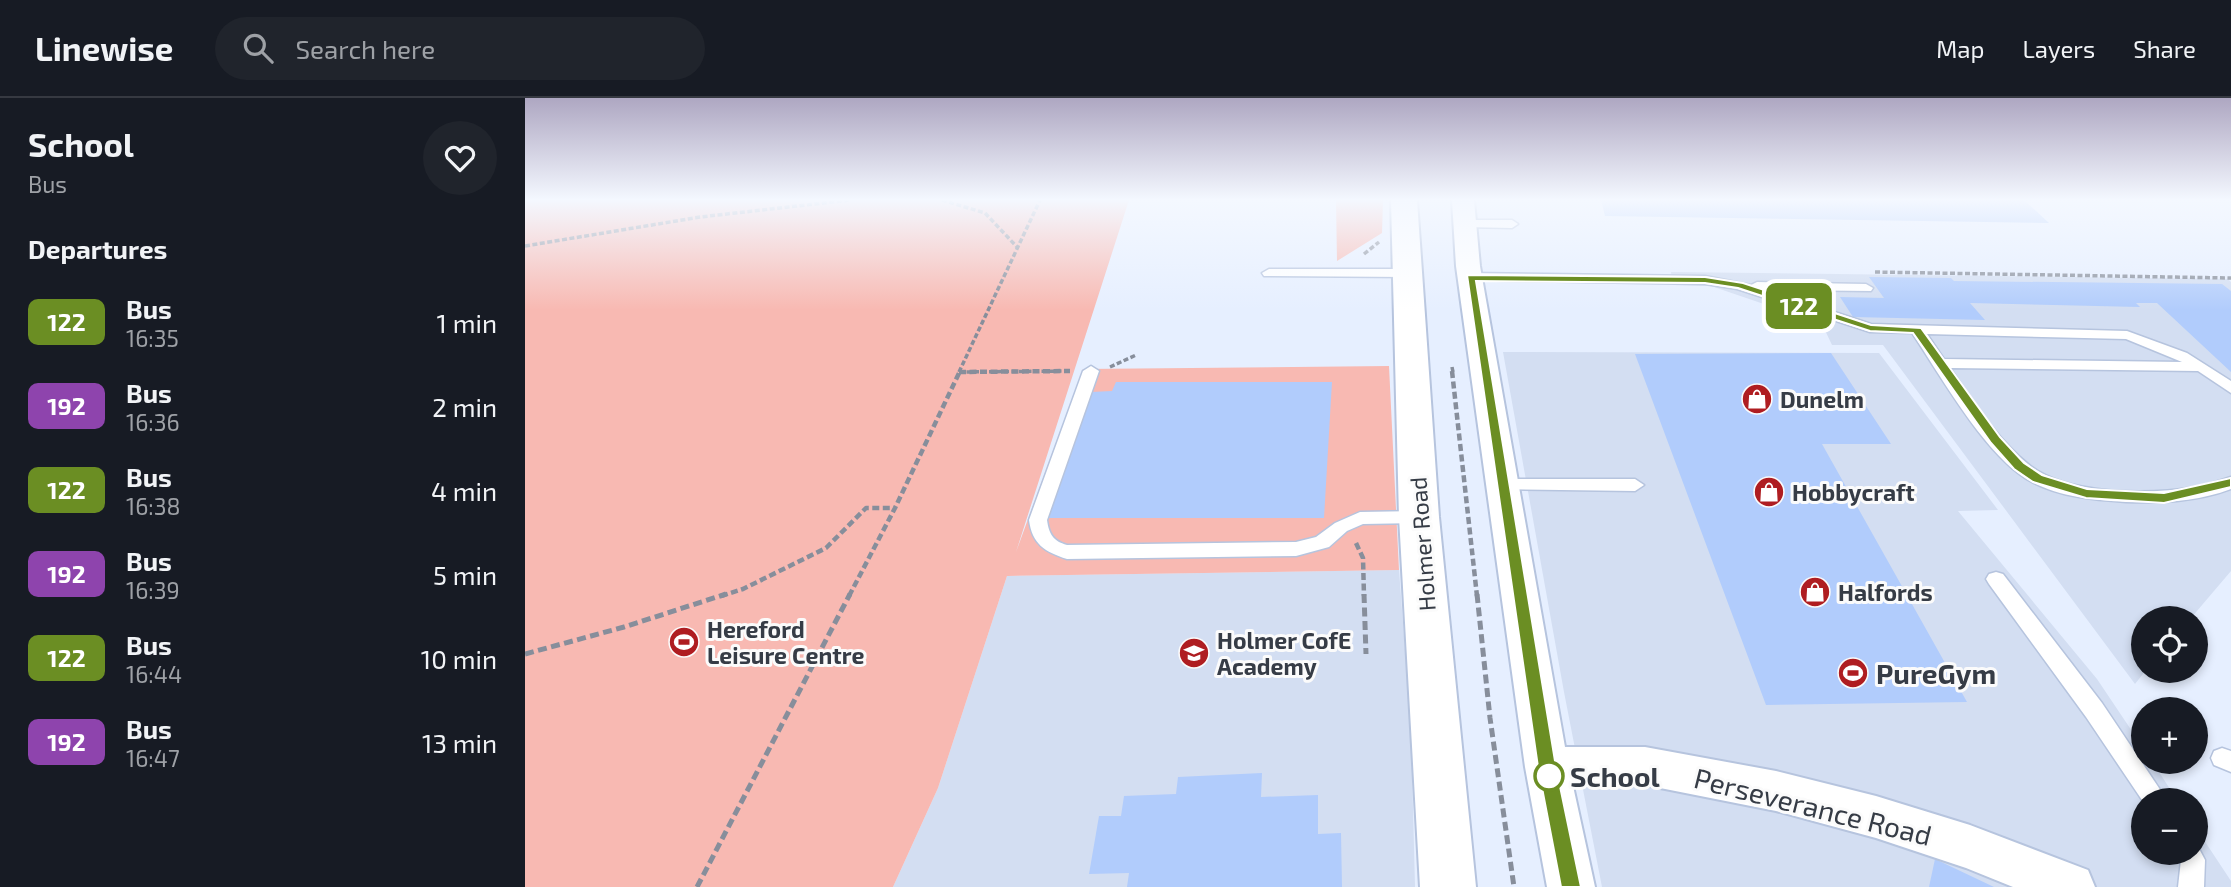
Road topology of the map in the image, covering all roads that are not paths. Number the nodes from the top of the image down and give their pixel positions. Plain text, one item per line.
1 (1406, 237) edge
2 (1466, 237) edge
3 (1269, 273) dead end
4 (1408, 273) junction
5 (1470, 277) junction
6 (1739, 285) junction
7 (1866, 288) dead end
8 (1917, 330) junction
9 (1940, 363) junction
10 (2204, 367) junction
11 (1091, 371) road end
12 (2231, 388) edge
13 (2231, 483) edge
14 (1503, 485) junction
15 (1635, 485) dead end
16 (1419, 517) junction
17 (1996, 579) dead end
18 (1547, 767) junction
19 (2147, 788) edge
20 (2193, 865) edge
21 (1448, 887) edge
22 (1571, 887) edge
23 (2071, 887) edge
24 (2191, 887) edge

1 - 4 highway, Holmer Road
2 - 5 street
3 - 4 lane
4 - 16 highway, Holmer Road
5 - 6 lane
5 - 14 street
6 - 7 lane
6 - 8 lane
8 - 9 lane
8 - 10 lane
9 - 10 lane
9 - 13 lane
10 - 12 lane
11 - 16 lane
14 - 15 lane
14 - 18 street
16 - 21 highway, Holmer Road
17 - 19 lane
18 - 22 street
18 - 23 street, Perseverance Road
20 - 24 lane

